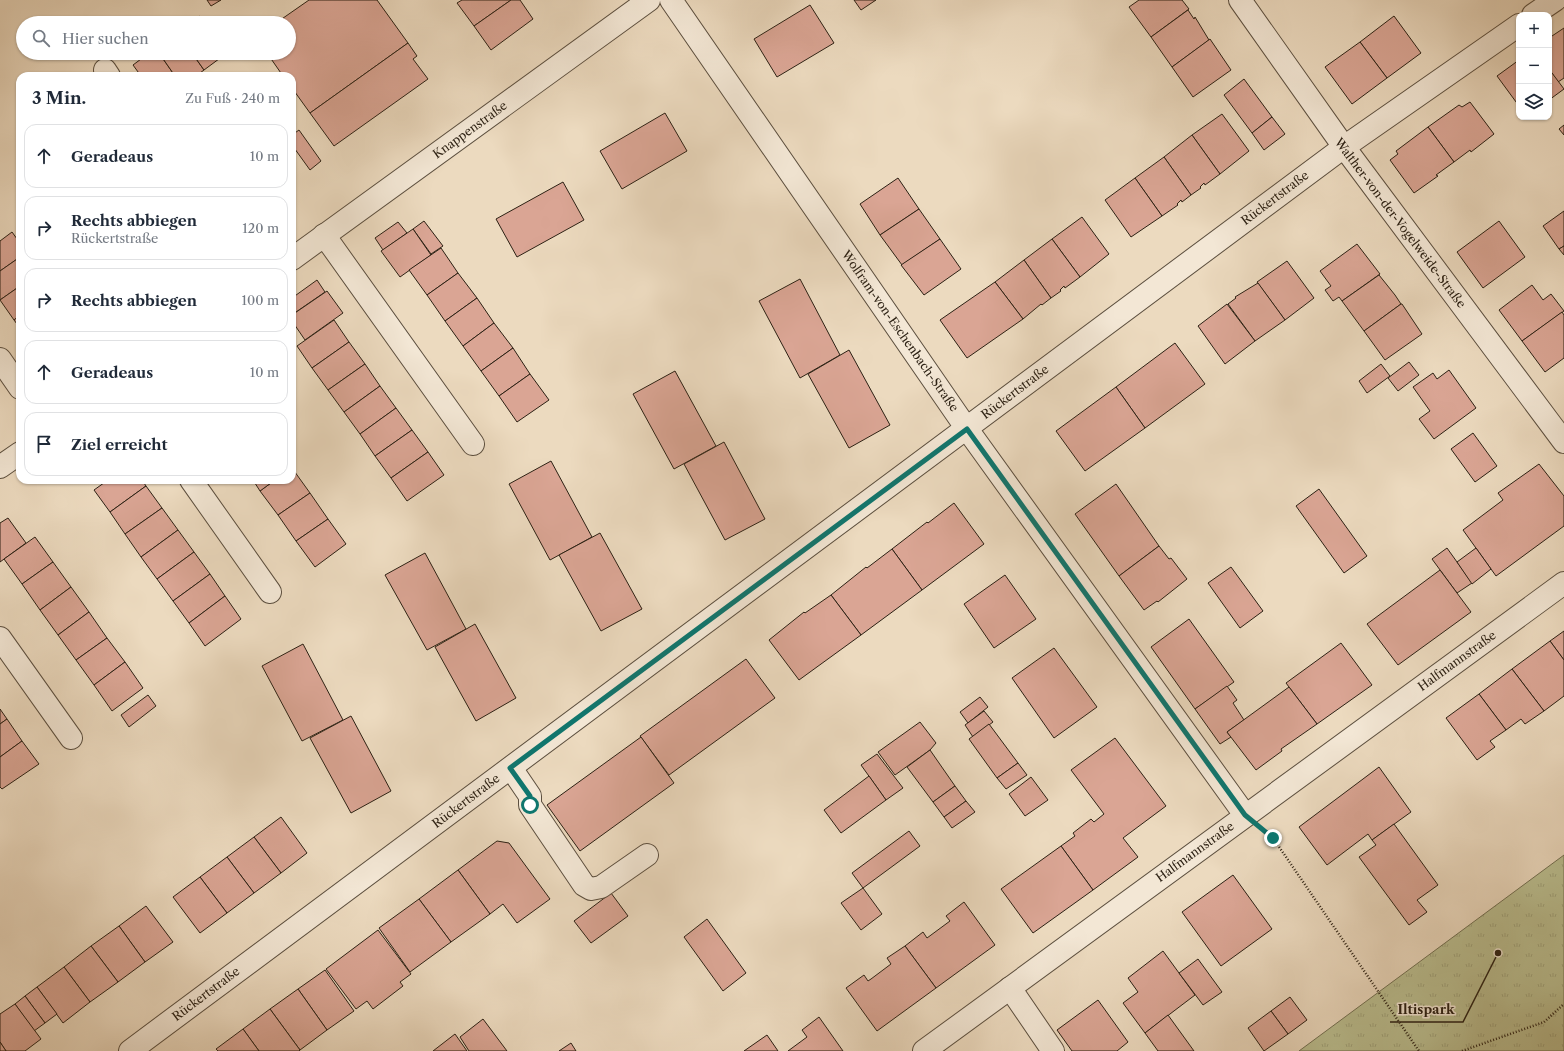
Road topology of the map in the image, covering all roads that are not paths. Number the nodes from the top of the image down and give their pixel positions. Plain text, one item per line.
1 (648, 0) edge
2 (671, 0) edge
3 (1240, 0) edge
4 (1555, 0) edge
5 (1537, 12) edge
6 (1516, 27) edge
7 (1344, 147) junction
8 (324, 236) junction
9 (296, 256) edge
10 (0, 359) edge
11 (16, 382) edge
12 (967, 429) junction
13 (1564, 442) edge
14 (473, 444) dead end
15 (16, 456) edge
16 (0, 467) edge
17 (194, 484) edge
18 (1564, 583) edge
19 (270, 592) dead end
20 (0, 638) edge
21 (71, 738) dead end
22 (510, 768) junction
23 (1245, 815) junction
24 (647, 855) dead end
25 (1010, 988) junction
26 (130, 1051) edge
27 (924, 1051) edge
28 (1053, 1051) edge

1 - 8 street, Knappenstraße
2 - 12 street, Wolfram-von-Eschenbach-Straße
3 - 7 street, Walther-von-der-Vogelweide-Straße
4 - 5 street
6 - 7 street, Rückertstraße
7 - 12 street, Rückertstraße
7 - 13 street, Walther-von-der-Vogelweide-Straße
8 - 9 street, Knappenstraße
8 - 14 street
10 - 11 street
12 - 22 street, Rückertstraße
12 - 23 street, Wolfram-von-Eschenbach-Straße
15 - 16 street
17 - 19 street
18 - 23 street, Halfmannstraße
20 - 21 street
22 - 24 street
22 - 26 street, Rückertstraße
23 - 25 street, Halfmannstraße
25 - 27 street, Halfmannstraße
25 - 28 street

